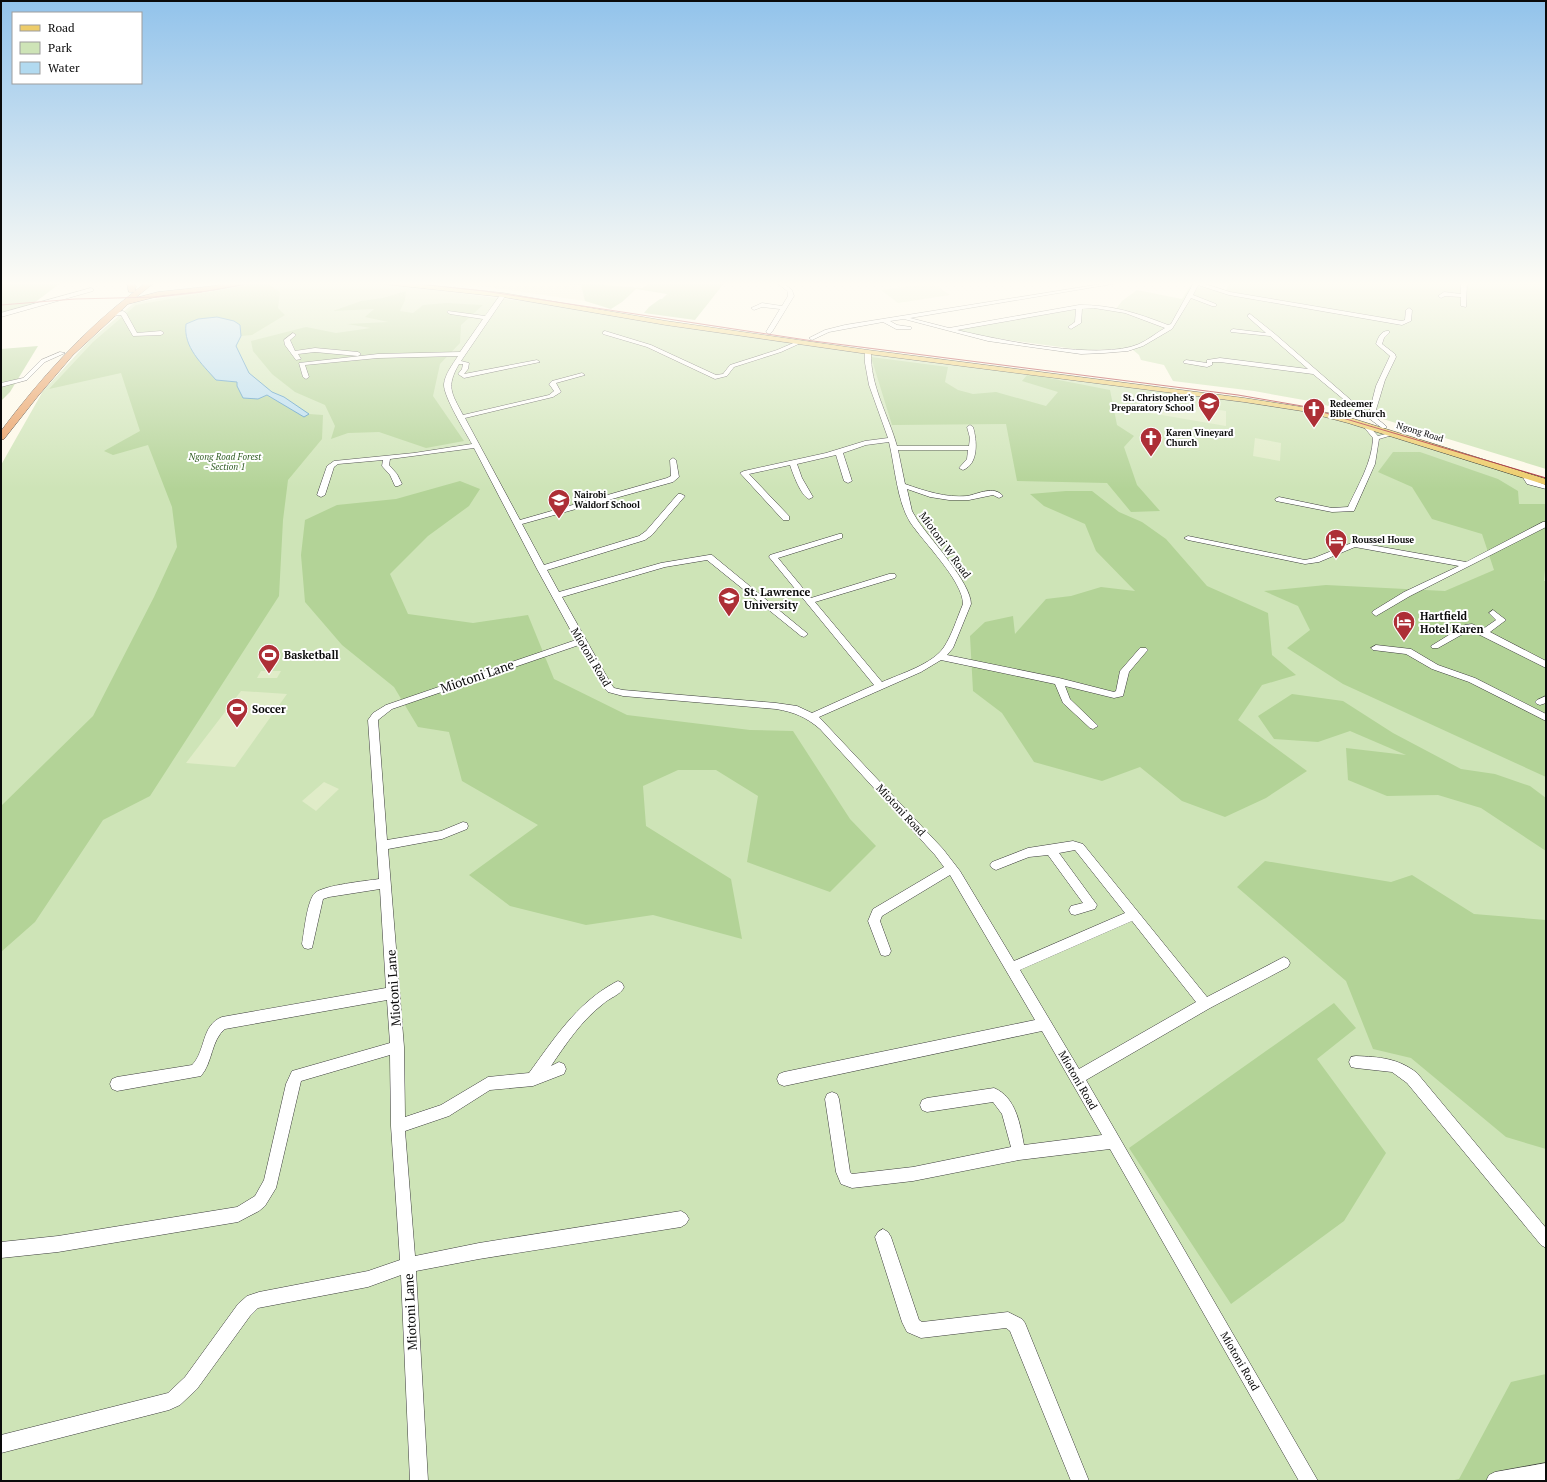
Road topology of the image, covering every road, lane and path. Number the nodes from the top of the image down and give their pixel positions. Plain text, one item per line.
1 (73, 351) edge
2 (307, 351) edge
3 (327, 351) edge
4 (465, 351) edge
5 (660, 351) edge
6 (778, 351) edge
7 (862, 351) edge
8 (925, 351) edge
9 (1082, 351) edge
10 (1101, 351) edge
11 (1291, 351) edge
12 (1388, 351) edge
13 (868, 352) junction
14 (62, 353) joint
15 (294, 353) joint
16 (378, 356) junction
17 (1262, 357) dead end
18 (460, 358) junction
19 (537, 362) dead end
20 (1186, 362) dead end
21 (301, 364) junction
22 (1264, 366) junction
23 (1315, 372) junction
24 (582, 375) dead end
25 (306, 377) dead end
26 (1, 385) edge
27 (1185, 389) junction
28 (1225, 394) junction
29 (461, 417) junction
30 (1372, 418) junction
31 (1, 424) edge
32 (1366, 426) junction
33 (970, 427) dead end
34 (1384, 427) junction
35 (1393, 434) junction
36 (1, 437) edge
37 (1376, 438) junction
38 (891, 440) junction
39 (476, 446) junction
40 (894, 448) junction
41 (972, 448) junction
42 (840, 452) junction
43 (387, 457) junction
44 (673, 460) dead end
45 (793, 463) junction
46 (963, 468) dead end
47 (1546, 475) edge
48 (1526, 476) junction
49 (848, 481) dead end
50 (1546, 482) edge
51 (398, 484) dead end
52 (902, 485) junction
53 (1546, 487) edge
54 (321, 495) dead end
55 (681, 496) dead end
56 (999, 496) dead end
57 (809, 497) dead end
58 (1279, 499) dead end
59 (786, 518) dead end
60 (518, 523) junction
61 (1546, 524) edge
62 (839, 536) dead end
63 (1188, 538) dead end
64 (1467, 565) junction
65 (541, 569) junction
66 (892, 576) dead end
67 (556, 596) junction
68 (810, 600) junction
69 (1376, 613) dead end
70 (1493, 613) dead end
71 (1484, 632) junction
72 (804, 634) dead end
73 (581, 641) junction
74 (1435, 646) dead end
75 (1376, 648) dead end
76 (1143, 650) dead end
77 (940, 657) junction
78 (1546, 665) edge
79 (1059, 681) junction
80 (880, 686) junction
81 (813, 716) junction
82 (1546, 718) edge
83 (1093, 726) dead end
84 (463, 826) dead end
85 (383, 845) junction
86 (1051, 850) junction
87 (996, 865) dead end
88 (952, 868) junction
89 (386, 883) junction
90 (1074, 910) dead end
91 (1134, 915) junction
92 (308, 944) dead end
93 (885, 951) dead end
94 (1284, 963) dead end
95 (1012, 968) junction
96 (618, 987) dead end
97 (393, 992) junction
98 (1204, 1004) junction
99 (1045, 1024) junction
100 (397, 1047) junction
101 (1356, 1062) dead end
102 (559, 1069) dead end
103 (1077, 1078) junction
104 (533, 1079) junction
105 (784, 1079) dead end
106 (117, 1084) dead end
107 (832, 1099) dead end
108 (927, 1105) dead end
109 (398, 1126) junction
110 (1113, 1141) junction
111 (1020, 1153) junction
112 (681, 1219) dead end
113 (883, 1237) dead end
114 (1546, 1240) edge
115 (1, 1250) edge
116 (408, 1265) junction
117 (1, 1444) edge
118 (1546, 1472) edge
119 (419, 1481) edge
120 (1080, 1481) edge
121 (1310, 1481) edge
122 (1495, 1481) edge

1 - 36 highway
2 - 15 street
3 - 16 street
4 - 18 street, Miotoni Road
5 - 6 street
7 - 13 main road, Ngong Road
8 - 27 main road, Ngong Road
9 - 10 street
11 - 23 street
12 - 30 street
13 - 27 main road, Ngong Road
13 - 38 street, Miotoni W Road
14 - 26 street
14 - 31 highway
15 - 21 street
16 - 18 street
16 - 21 street
17 - 22 street
18 - 19 street
18 - 29 street, Miotoni Road
20 - 22 street
21 - 25 street
22 - 23 street
23 - 30 street
24 - 29 street
27 - 28 main road, Ngong Road
28 - 32 main road, Ngong Road
28 - 34 main road, Ngong Road
29 - 39 street, Miotoni Road
30 - 34 street
32 - 35 main road, Ngong Road
32 - 37 street
33 - 41 street
34 - 47 main road, Ngong Road
35 - 37 street
35 - 48 main road, Ngong Road
37 - 58 street
38 - 40 street, Miotoni W Road
38 - 42 street
39 - 43 street
39 - 60 street, Miotoni Road
40 - 41 street
40 - 52 street, Miotoni W Road
41 - 46 street
42 - 45 street
42 - 49 street
43 - 51 street
43 - 54 street
44 - 60 street
45 - 57 street
45 - 59 street
48 - 50 main road, Ngong Road
48 - 53 street
52 - 56 street
52 - 77 street, Miotoni W Road
55 - 65 street
60 - 65 street, Miotoni Road
61 - 64 street
62 - 68 street
63 - 64 street
64 - 69 street
65 - 67 street, Miotoni Road
66 - 68 street
67 - 72 street
67 - 73 street, Miotoni Road
68 - 80 street
70 - 71 street
71 - 74 street
71 - 78 street
73 - 81 street, Miotoni Road
73 - 85 street, Miotoni Lane
75 - 82 street
76 - 79 street
77 - 79 street
77 - 80 street, Miotoni W Road
79 - 83 street
80 - 81 street, Miotoni W Road
81 - 88 street, Miotoni Road
84 - 85 street
85 - 89 street, Miotoni Lane
86 - 87 street
86 - 90 street
86 - 91 street
88 - 93 street
88 - 95 street, Miotoni Road
89 - 92 street
89 - 97 street, Miotoni Lane
91 - 95 street
91 - 98 street
94 - 98 street
95 - 99 street, Miotoni Road
96 - 104 street
97 - 100 street, Miotoni Lane
97 - 106 street
98 - 103 street
99 - 103 street, Miotoni Road
99 - 105 street
100 - 109 street, Miotoni Lane
100 - 115 street
101 - 114 street
102 - 104 street
103 - 110 street, Miotoni Road
104 - 109 street
107 - 111 street
108 - 111 street
109 - 116 street, Miotoni Lane
110 - 111 street
110 - 121 street, Miotoni Road
112 - 116 street
113 - 120 street
116 - 117 street
116 - 119 street, Miotoni Lane
118 - 122 street

